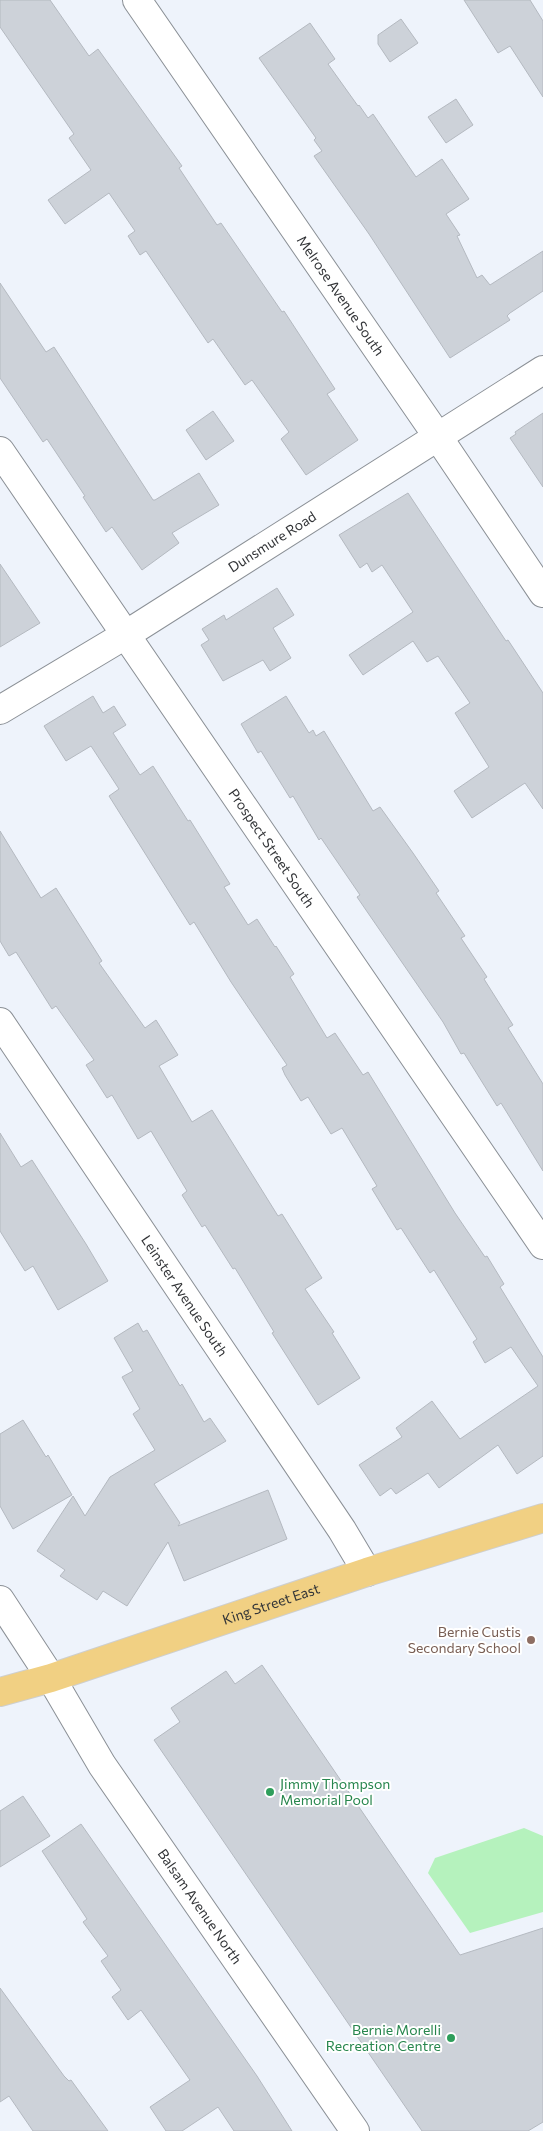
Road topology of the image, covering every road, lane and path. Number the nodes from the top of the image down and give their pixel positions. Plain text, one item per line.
1 (137, 0) edge
2 (543, 370) edge
3 (438, 437) junction
4 (0, 451) edge
5 (543, 593) edge
6 (127, 634) junction
7 (0, 710) edge
8 (0, 1022) edge
9 (543, 1245) edge
10 (543, 1518) edge
11 (367, 1572) junction
12 (0, 1600) edge
13 (51, 1678) junction
14 (0, 1692) edge
15 (355, 2131) edge

1 - 3 street, Melrose Avenue South
2 - 3 street, Dunsmure Road
3 - 5 street, Melrose Avenue South
3 - 6 street, Dunsmure Road
4 - 6 street, Prospect Street South
6 - 7 street, Dunsmure Road
6 - 9 street, Prospect Street South
8 - 11 street, Leinster Avenue South
10 - 11 main road, King Street East
11 - 13 main road, King Street East
12 - 13 street, Balsam Avenue North
13 - 14 main road, King Street East
13 - 15 street, Balsam Avenue North

